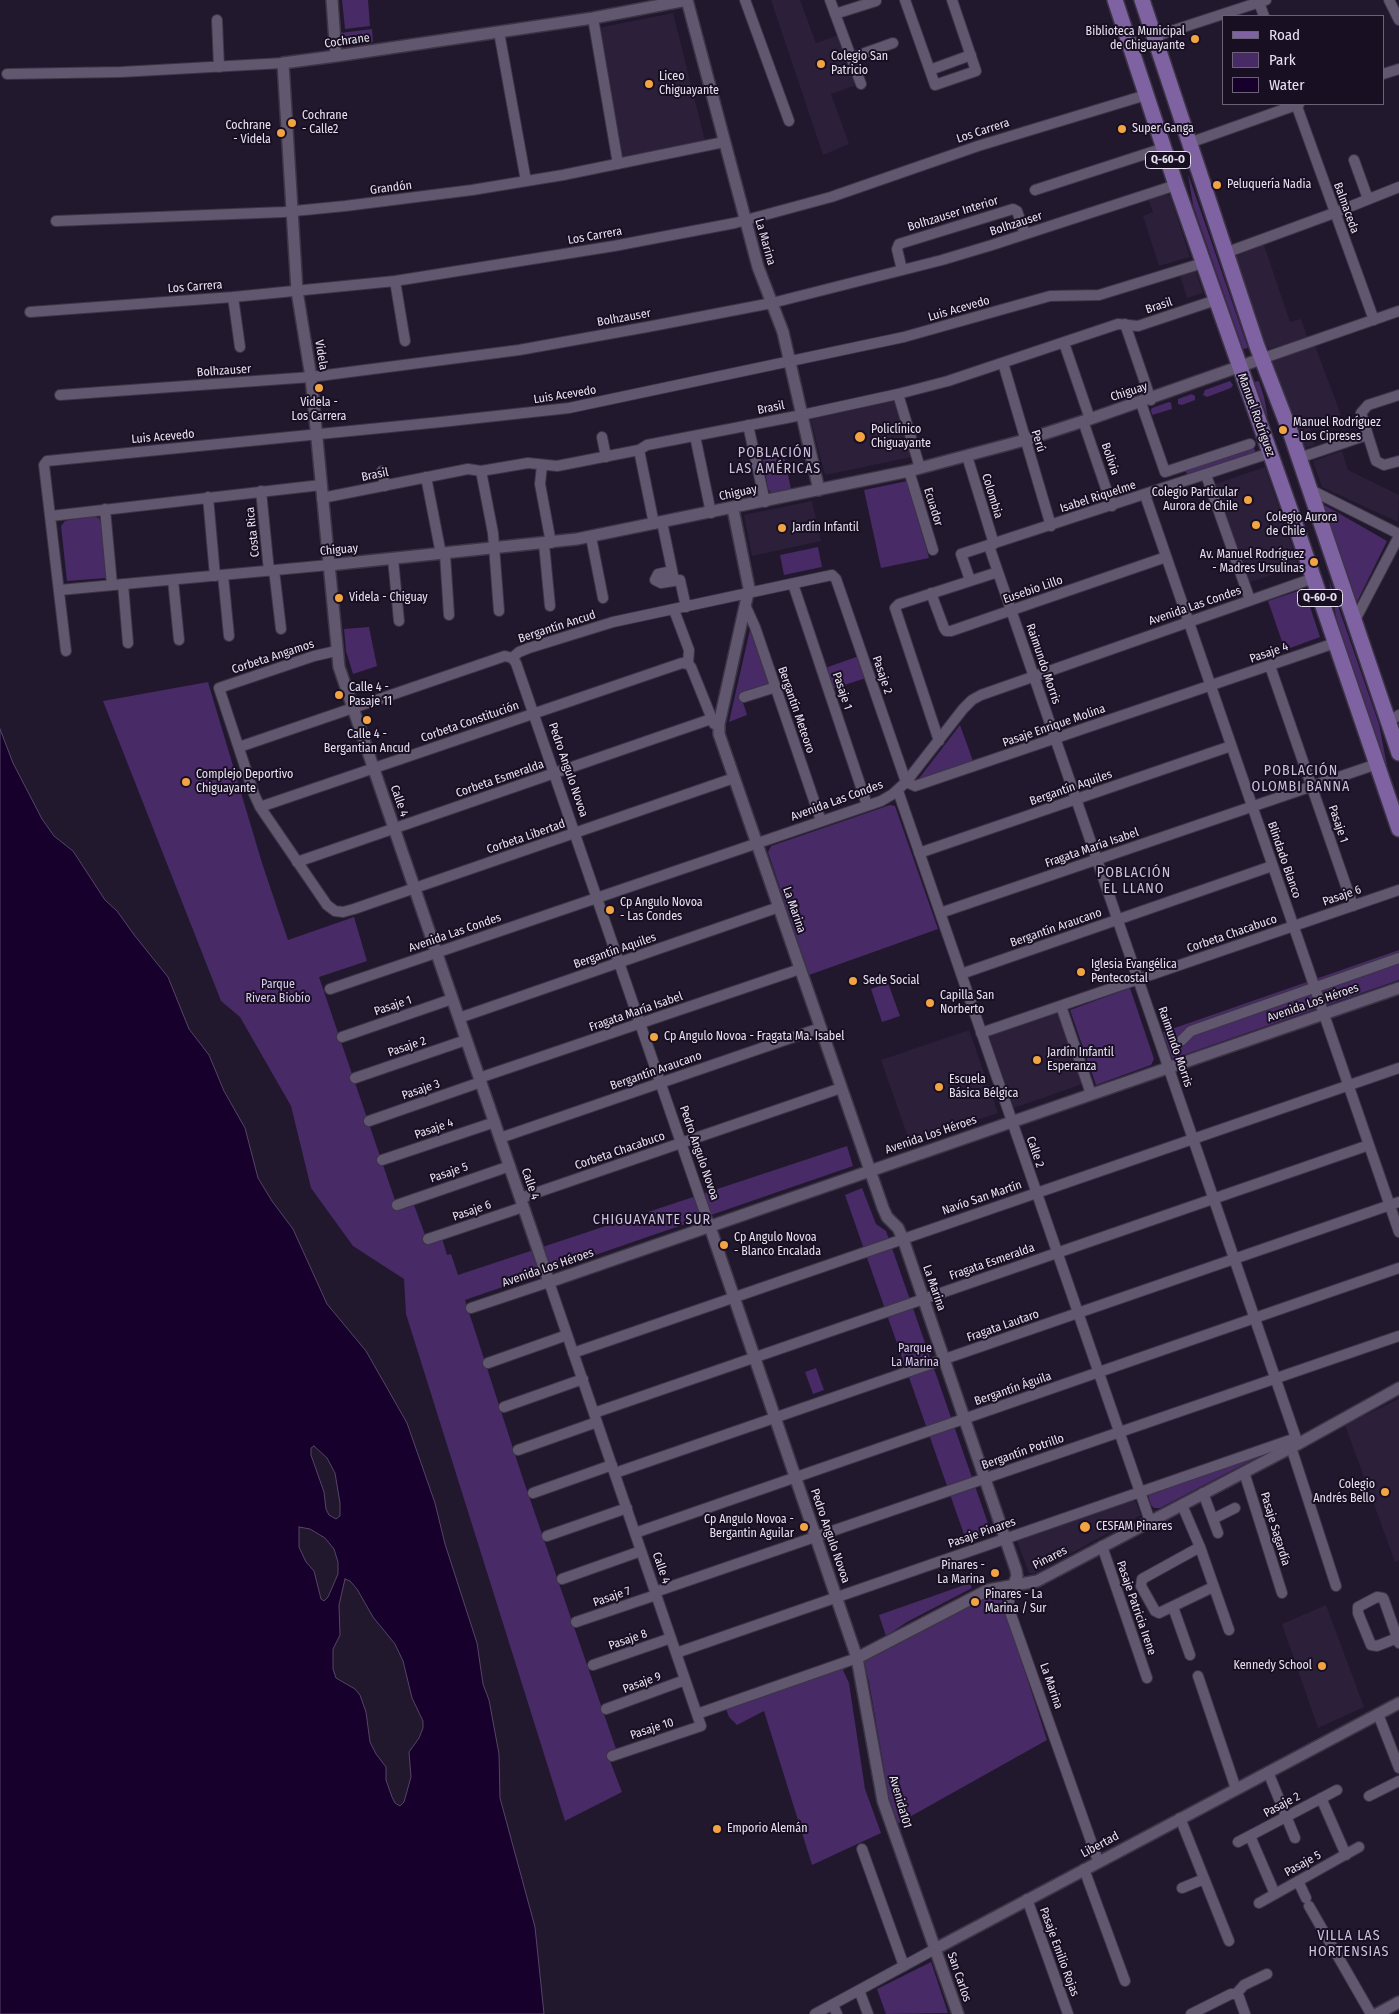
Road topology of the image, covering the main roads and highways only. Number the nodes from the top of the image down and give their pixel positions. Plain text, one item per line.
1 (1116, 0) edge
2 (1142, 0) edge
3 (1394, 718) edge
4 (1399, 753) edge
5 (1399, 829) edge

1 - 5 main road, Manuel Rodríguez / Q-60-O
2 - 3 main road, Manuel Rodríguez / Q-60-O
3 - 4 main road, Manuel Rodríguez / Q-60-O

